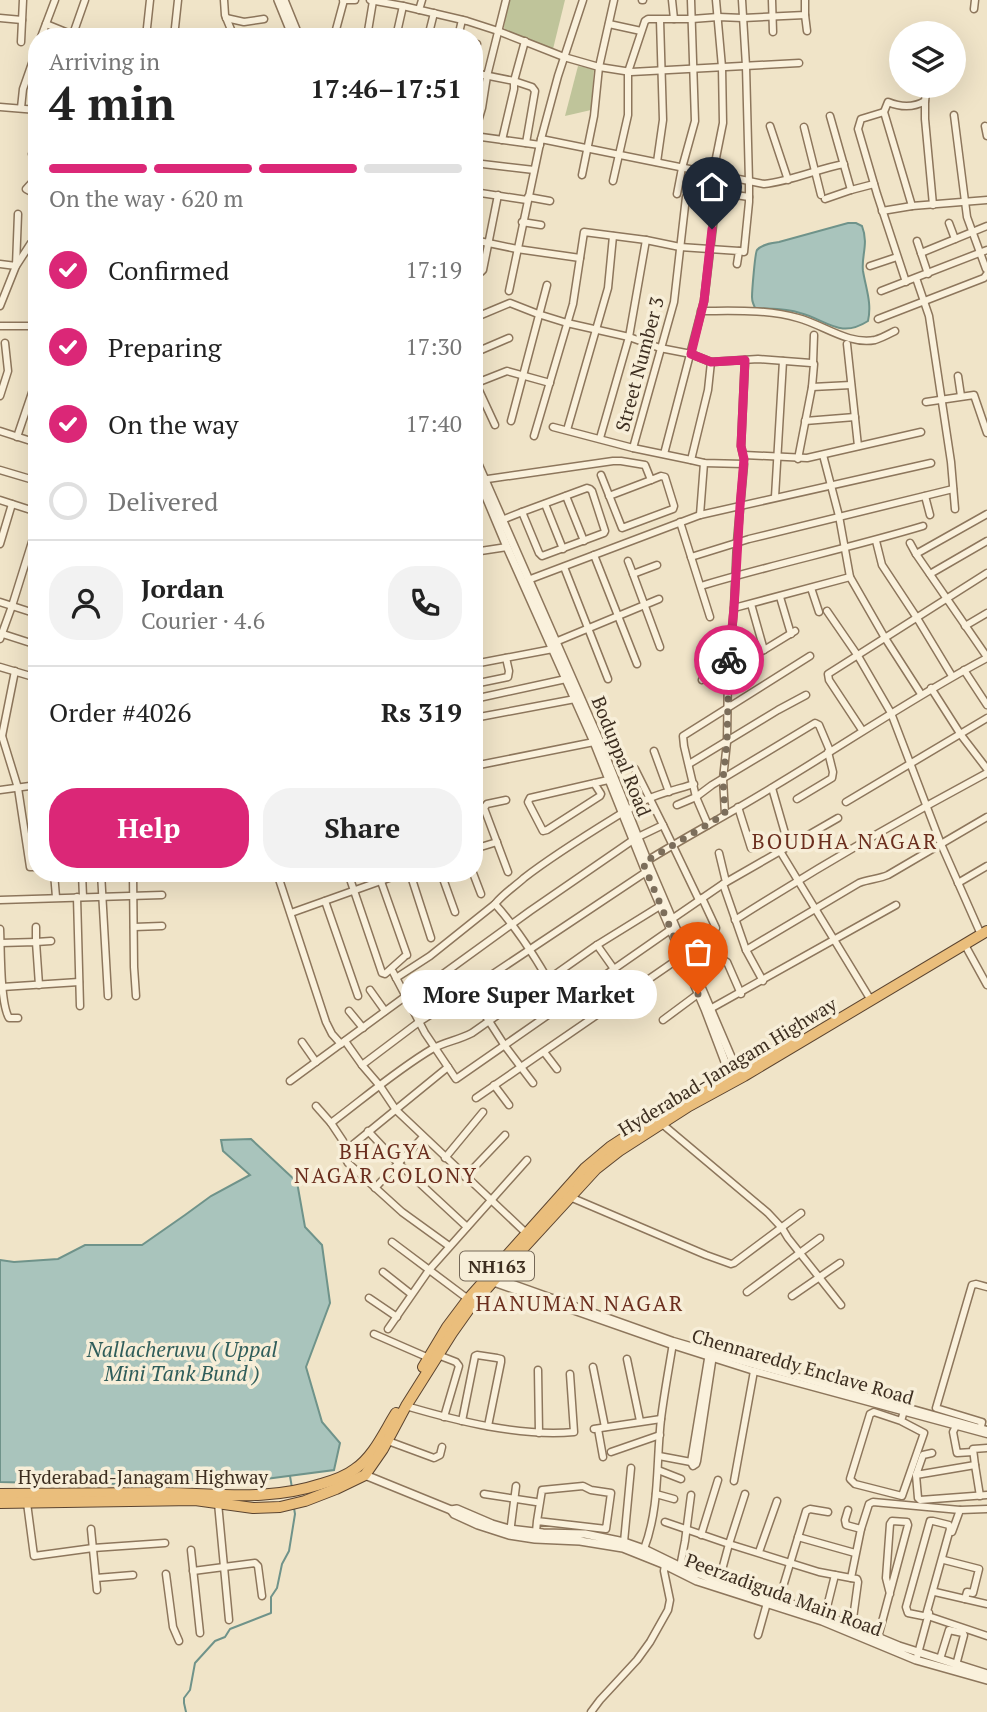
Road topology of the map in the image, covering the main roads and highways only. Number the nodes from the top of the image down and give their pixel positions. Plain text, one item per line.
1 (984, 929) edge
2 (920, 969) junction
3 (648, 1127) junction
4 (436, 1353) junction
5 (0, 1494) edge
6 (0, 1503) edge

1 - 2 highway, Hyderabad-Janagam Highway / NH163
2 - 3 highway, Hyderabad-Janagam Highway / NH163
2 - 3 highway, Hyderabad-Janagam Highway / NH163
3 - 4 highway, Hyderabad-Janagam Highway / NH163
3 - 4 highway, Hyderabad-Janagam Highway / NH163
4 - 5 highway, Hyderabad-Janagam Highway / NH163
4 - 6 highway, Hyderabad-Janagam Highway / NH163

